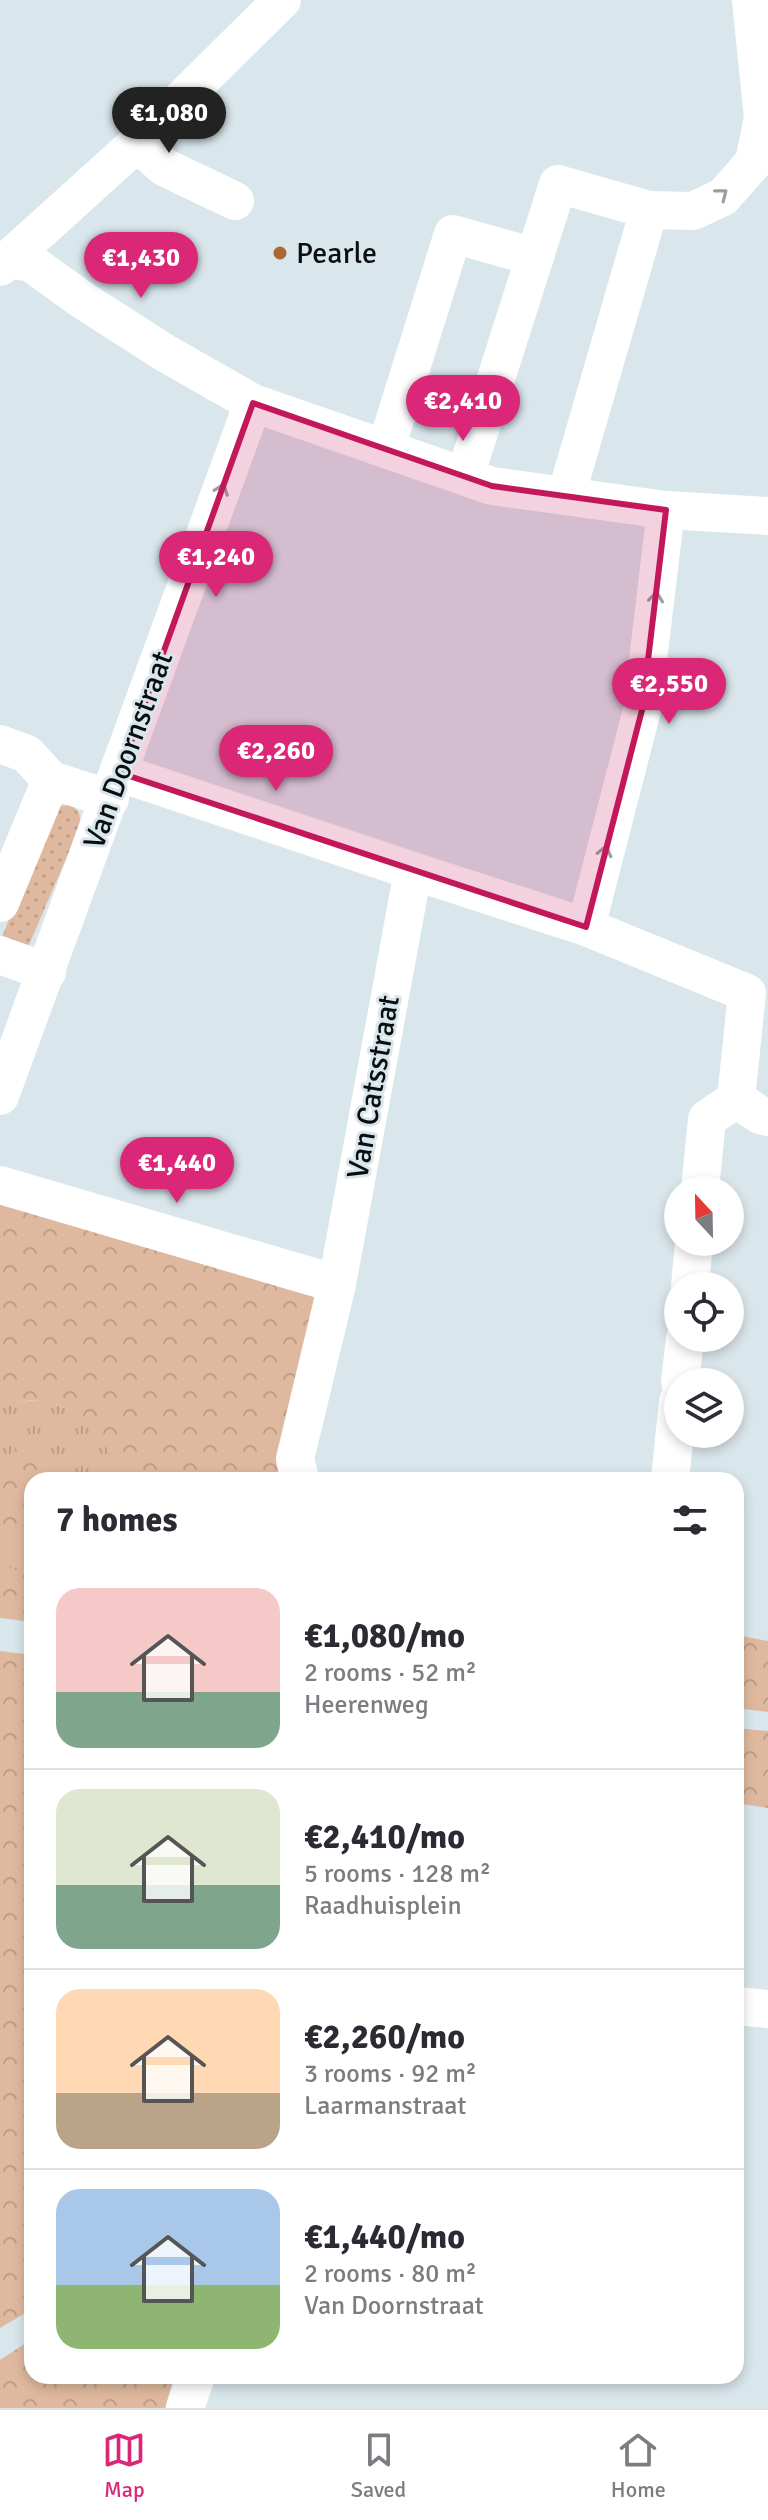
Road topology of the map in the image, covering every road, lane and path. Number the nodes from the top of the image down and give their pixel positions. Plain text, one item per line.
1 (282, 0) edge
2 (751, 0) edge
3 (137, 143) junction
4 (235, 201) dead end
5 (649, 210) junction
6 (535, 257) junction
7 (4, 263) edge
8 (253, 403) junction
9 (386, 448) junction
10 (465, 476) junction
11 (566, 496) junction
12 (666, 510) junction
13 (768, 516) edge
14 (0, 744) edge
15 (51, 780) junction
16 (115, 786) junction
17 (413, 871) junction
18 (0, 903) edge
19 (586, 927) junction
20 (0, 955) edge
21 (47, 972) junction
22 (0, 1096) edge
23 (752, 1108) edge
24 (701, 1176) edge
25 (0, 1185) edge
26 (337, 1284) junction
27 (673, 1448) edge
28 (298, 1472) edge
29 (671, 1472) edge
30 (744, 2007) edge
31 (768, 2009) edge
32 (193, 2384) edge
33 (185, 2408) edge

1 - 3 street
5 -> 2 street
3 - 4 street
3 - 7 street
5 - 6 street
5 - 11 street
6 - 9 street
6 - 10 street
7 - 8 street
8 - 9 street
16 -> 8 street, Van Doornstraat
9 - 10 street
10 - 11 street
11 - 12 street
12 - 13 street
19 -> 12 street
14 - 15 street
15 - 16 street
15 - 18 street
16 - 17 street
16 - 21 street, Van Doornstraat
17 - 19 street
17 - 26 street, Van Catsstraat
19 - 23 street
20 - 21 street
21 - 22 street, Van Doornstraat
23 - 24 street
25 - 26 street
26 - 28 street, Van Catsstraat
27 - 29 street
30 - 31 street
32 - 33 street

